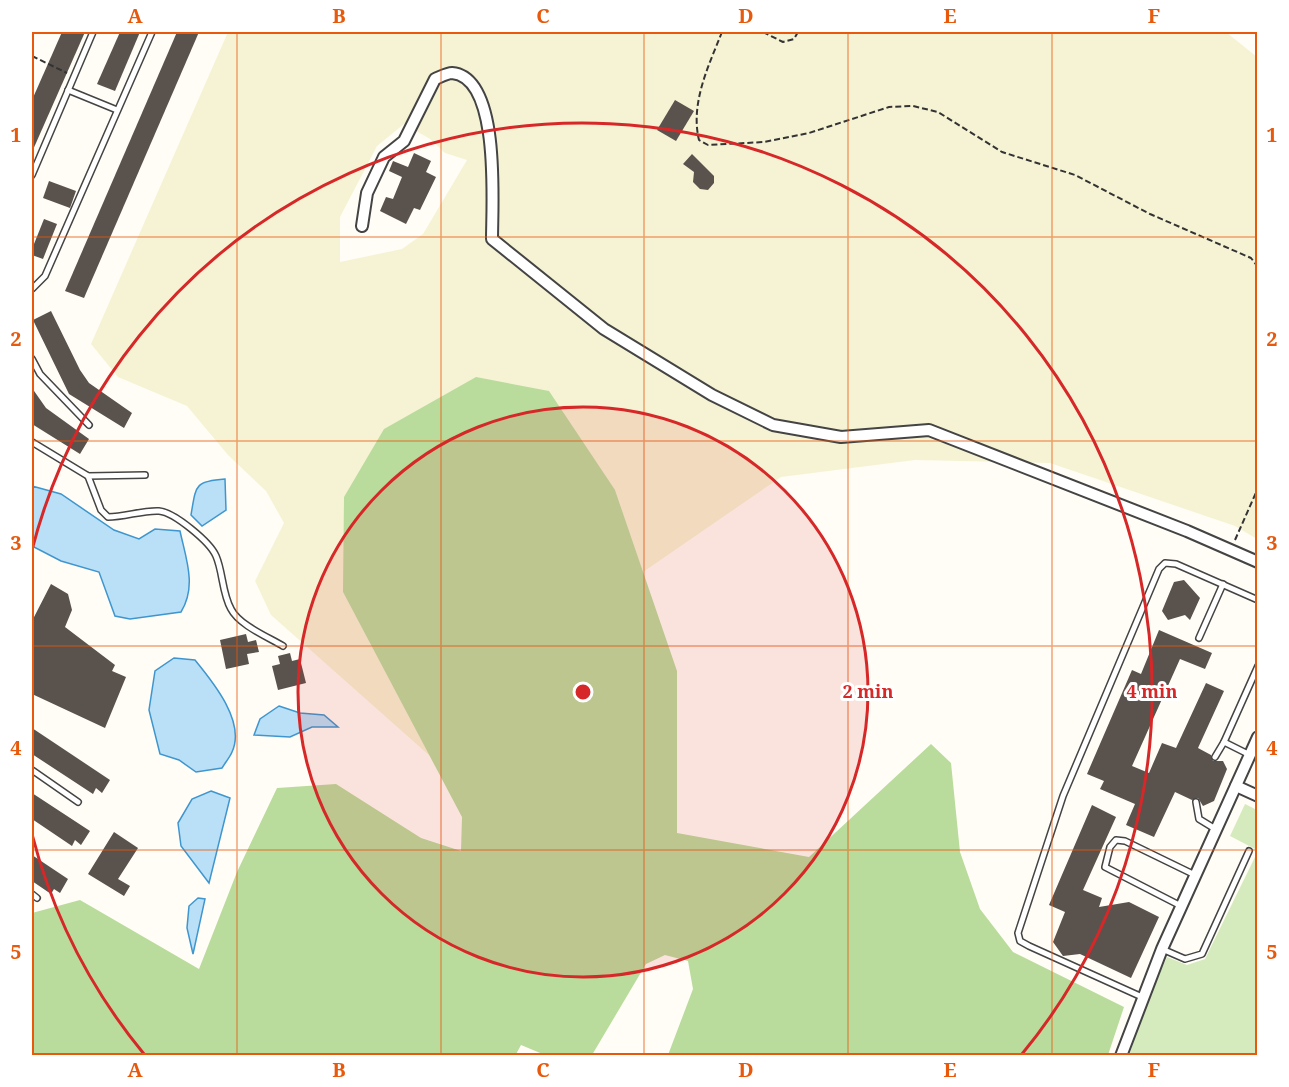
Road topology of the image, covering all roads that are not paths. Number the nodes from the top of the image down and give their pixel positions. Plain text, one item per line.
1 (93, 32) edge
2 (152, 32) edge
3 (68, 90) junction
4 (117, 110) junction
5 (32, 175) edge
6 (362, 226) dead end
7 (32, 289) edge
8 (32, 359) edge
9 (89, 425) dead end
10 (32, 442) edge
11 (145, 475) dead end
12 (88, 476) junction
13 (1257, 562) edge
14 (1223, 584) junction
15 (1257, 600) edge
16 (1199, 638) dead end
17 (283, 646) dead end
18 (1257, 666) edge
19 (1257, 737) edge
20 (1224, 742) junction
21 (1250, 755) junction
22 (1215, 757) dead end
23 (32, 770) edge
24 (1236, 786) junction
25 (1257, 796) edge
26 (78, 802) dead end
27 (1196, 802) dead end
28 (1216, 830) junction
29 (1249, 851) dead end
30 (1196, 876) junction
31 (1181, 906) junction
32 (1162, 949) junction
33 (1142, 997) junction
34 (1121, 1056) edge

1 - 3 lane
2 - 4 lane
3 - 4 lane
3 - 5 lane
4 - 7 lane
6 - 13 street
8 - 9 lane
10 - 12 lane
11 - 12 lane
12 - 17 lane
14 - 15 lane
14 - 16 lane
14 - 33 lane
18 - 20 lane
19 - 21 street
20 - 21 lane
20 - 22 lane
21 - 24 street
23 - 26 lane
24 - 25 street
24 - 28 street
27 - 28 lane
28 - 30 street
29 - 32 lane
30 - 31 street
30 - 31 lane
31 - 32 street
32 - 33 street
33 - 34 street

